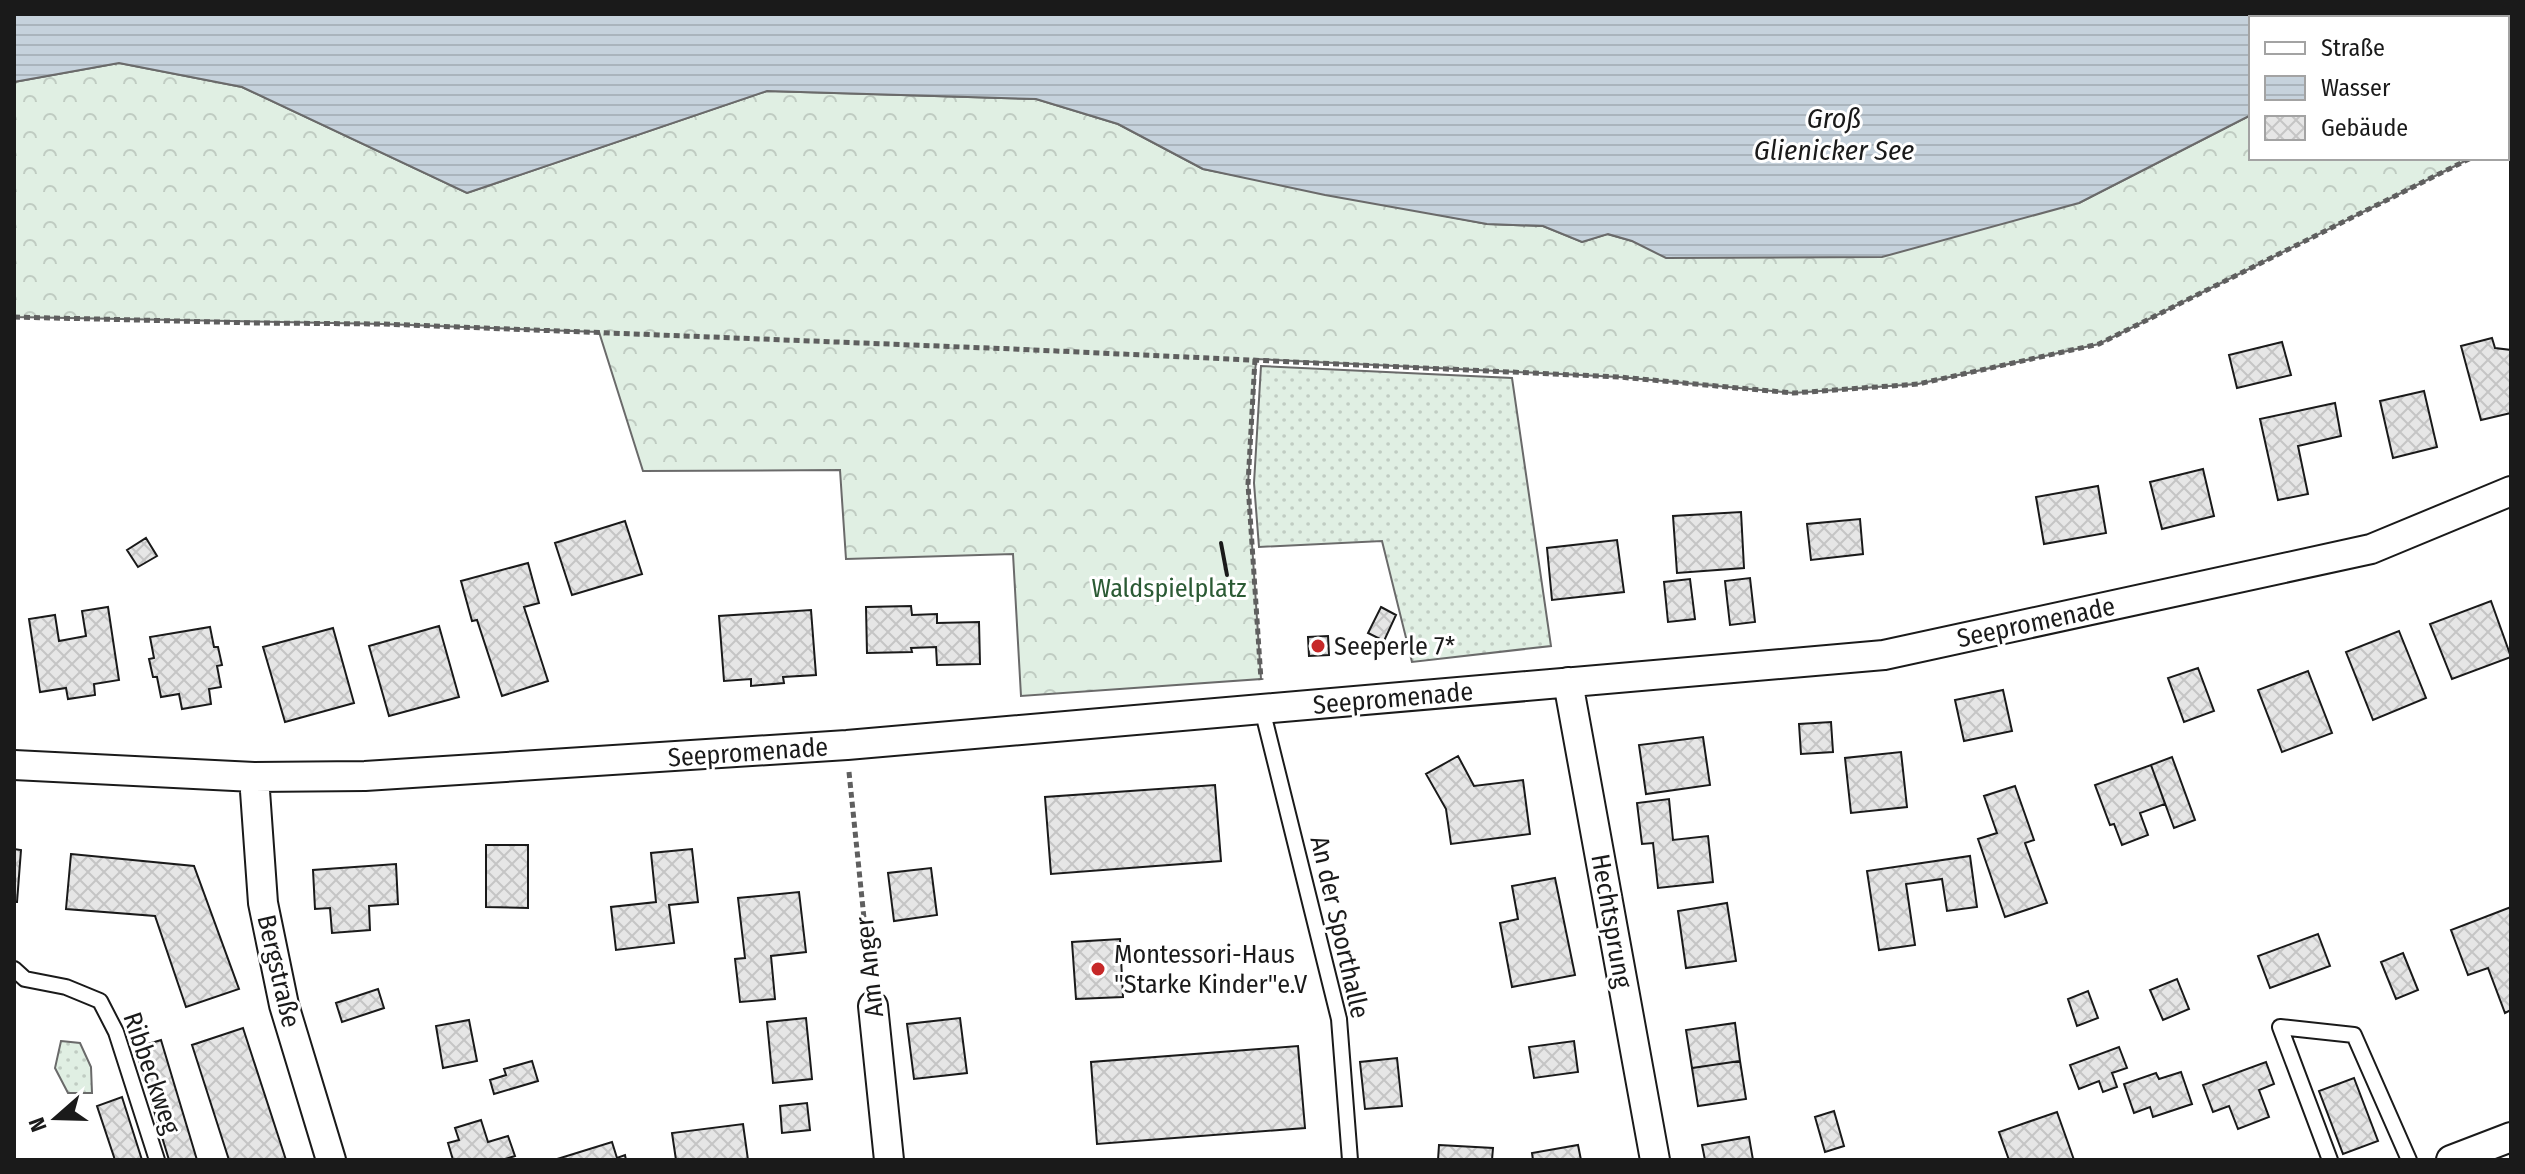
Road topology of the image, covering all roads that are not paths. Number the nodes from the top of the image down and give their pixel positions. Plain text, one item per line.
1 (2511, 491) edge
2 (1568, 682) junction
3 (1262, 709) junction
4 (14, 765) edge
5 (254, 777) junction
6 (14, 969) edge
7 (873, 1006) road end
8 (2511, 1137) edge
9 (157, 1160) edge
10 (331, 1160) edge
11 (889, 1160) edge
12 (1350, 1160) edge
13 (1655, 1160) edge
14 (2330, 1160) edge
15 (2409, 1160) edge
16 (2451, 1160) edge

1 - 2 street, Seepromenade
2 - 3 street, Seepromenade
2 - 13 street, Hechtsprung
3 - 5 street, Seepromenade
3 - 12 lane, An der Sporthalle
4 - 5 street, Seepromenade
5 - 10 street, Bergstraße
6 - 9 lane, Ribbeckweg
7 - 11 street, Am Anger
8 - 16 street
14 - 15 lane

